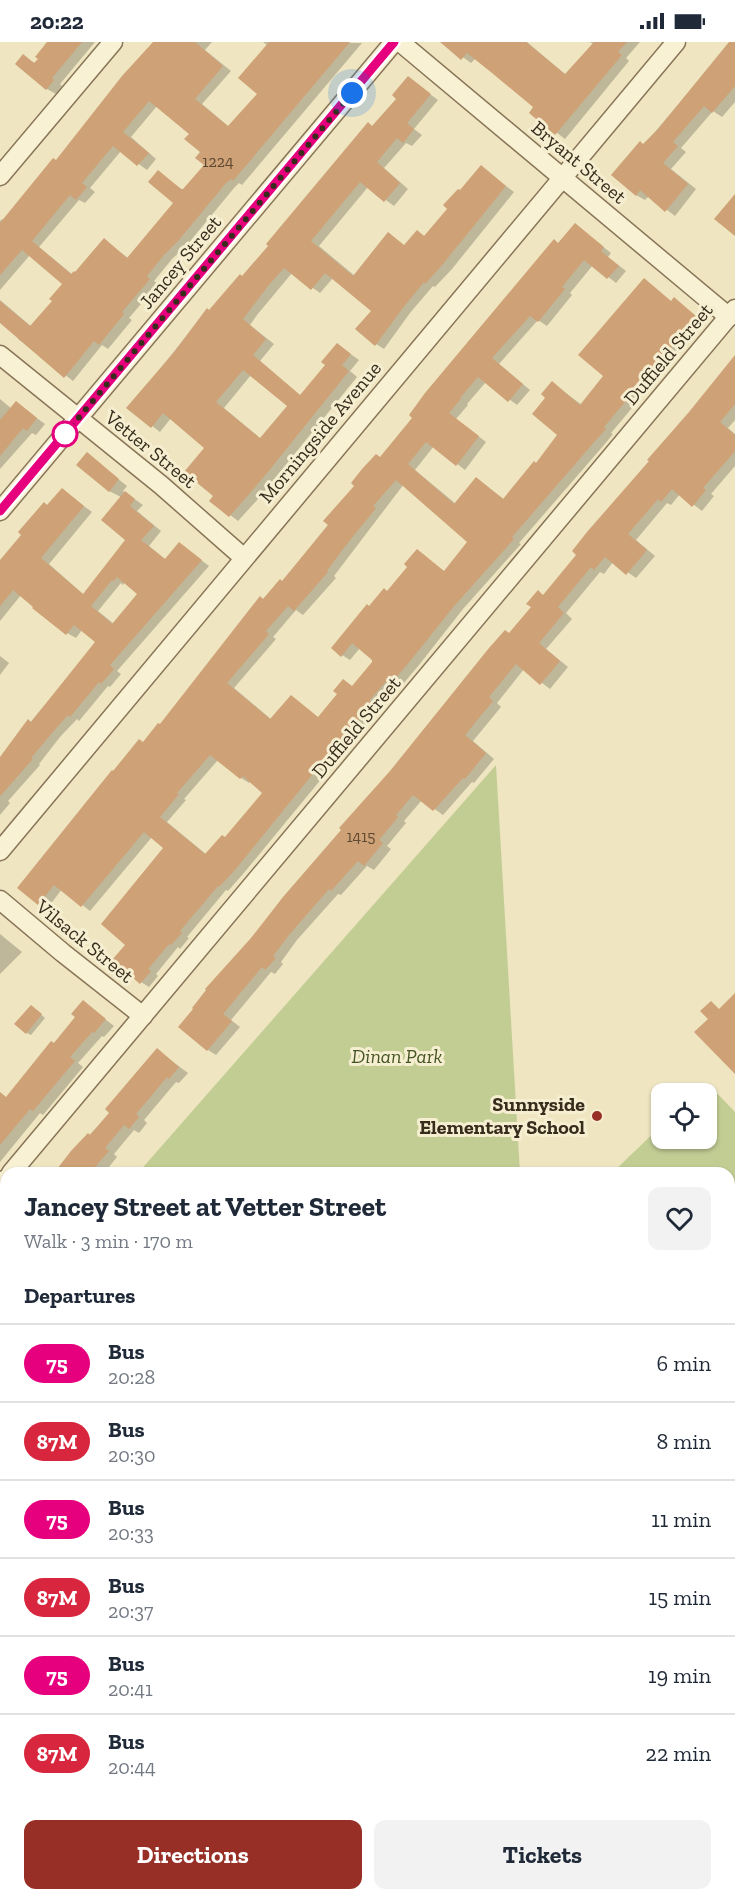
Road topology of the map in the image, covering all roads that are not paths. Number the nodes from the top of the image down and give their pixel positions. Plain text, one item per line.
1 (113, 42) edge
2 (394, 42) edge
3 (400, 42) edge
4 (676, 42) edge
5 (0, 176) edge
6 (562, 178) junction
7 (732, 313) edge
8 (0, 355) edge
9 (77, 419) junction
10 (0, 511) edge
11 (244, 558) junction
12 (0, 851) edge
13 (0, 900) edge
14 (143, 1016) junction
15 (16, 1167) edge

1 - 5 street
2 - 9 street, Jancey Street
3 - 6 street, Bryant Street
4 - 6 street, Morningside Avenue
6 - 7 street, Bryant Street
6 - 11 street, Morningside Avenue
7 - 14 street, Duffield Street
8 - 9 street, Vetter Street
9 - 10 street, Jancey Street
9 - 11 street, Vetter Street
11 - 12 street, Morningside Avenue
13 - 14 street, Vilsack Street
14 - 15 street, Duffield Street

